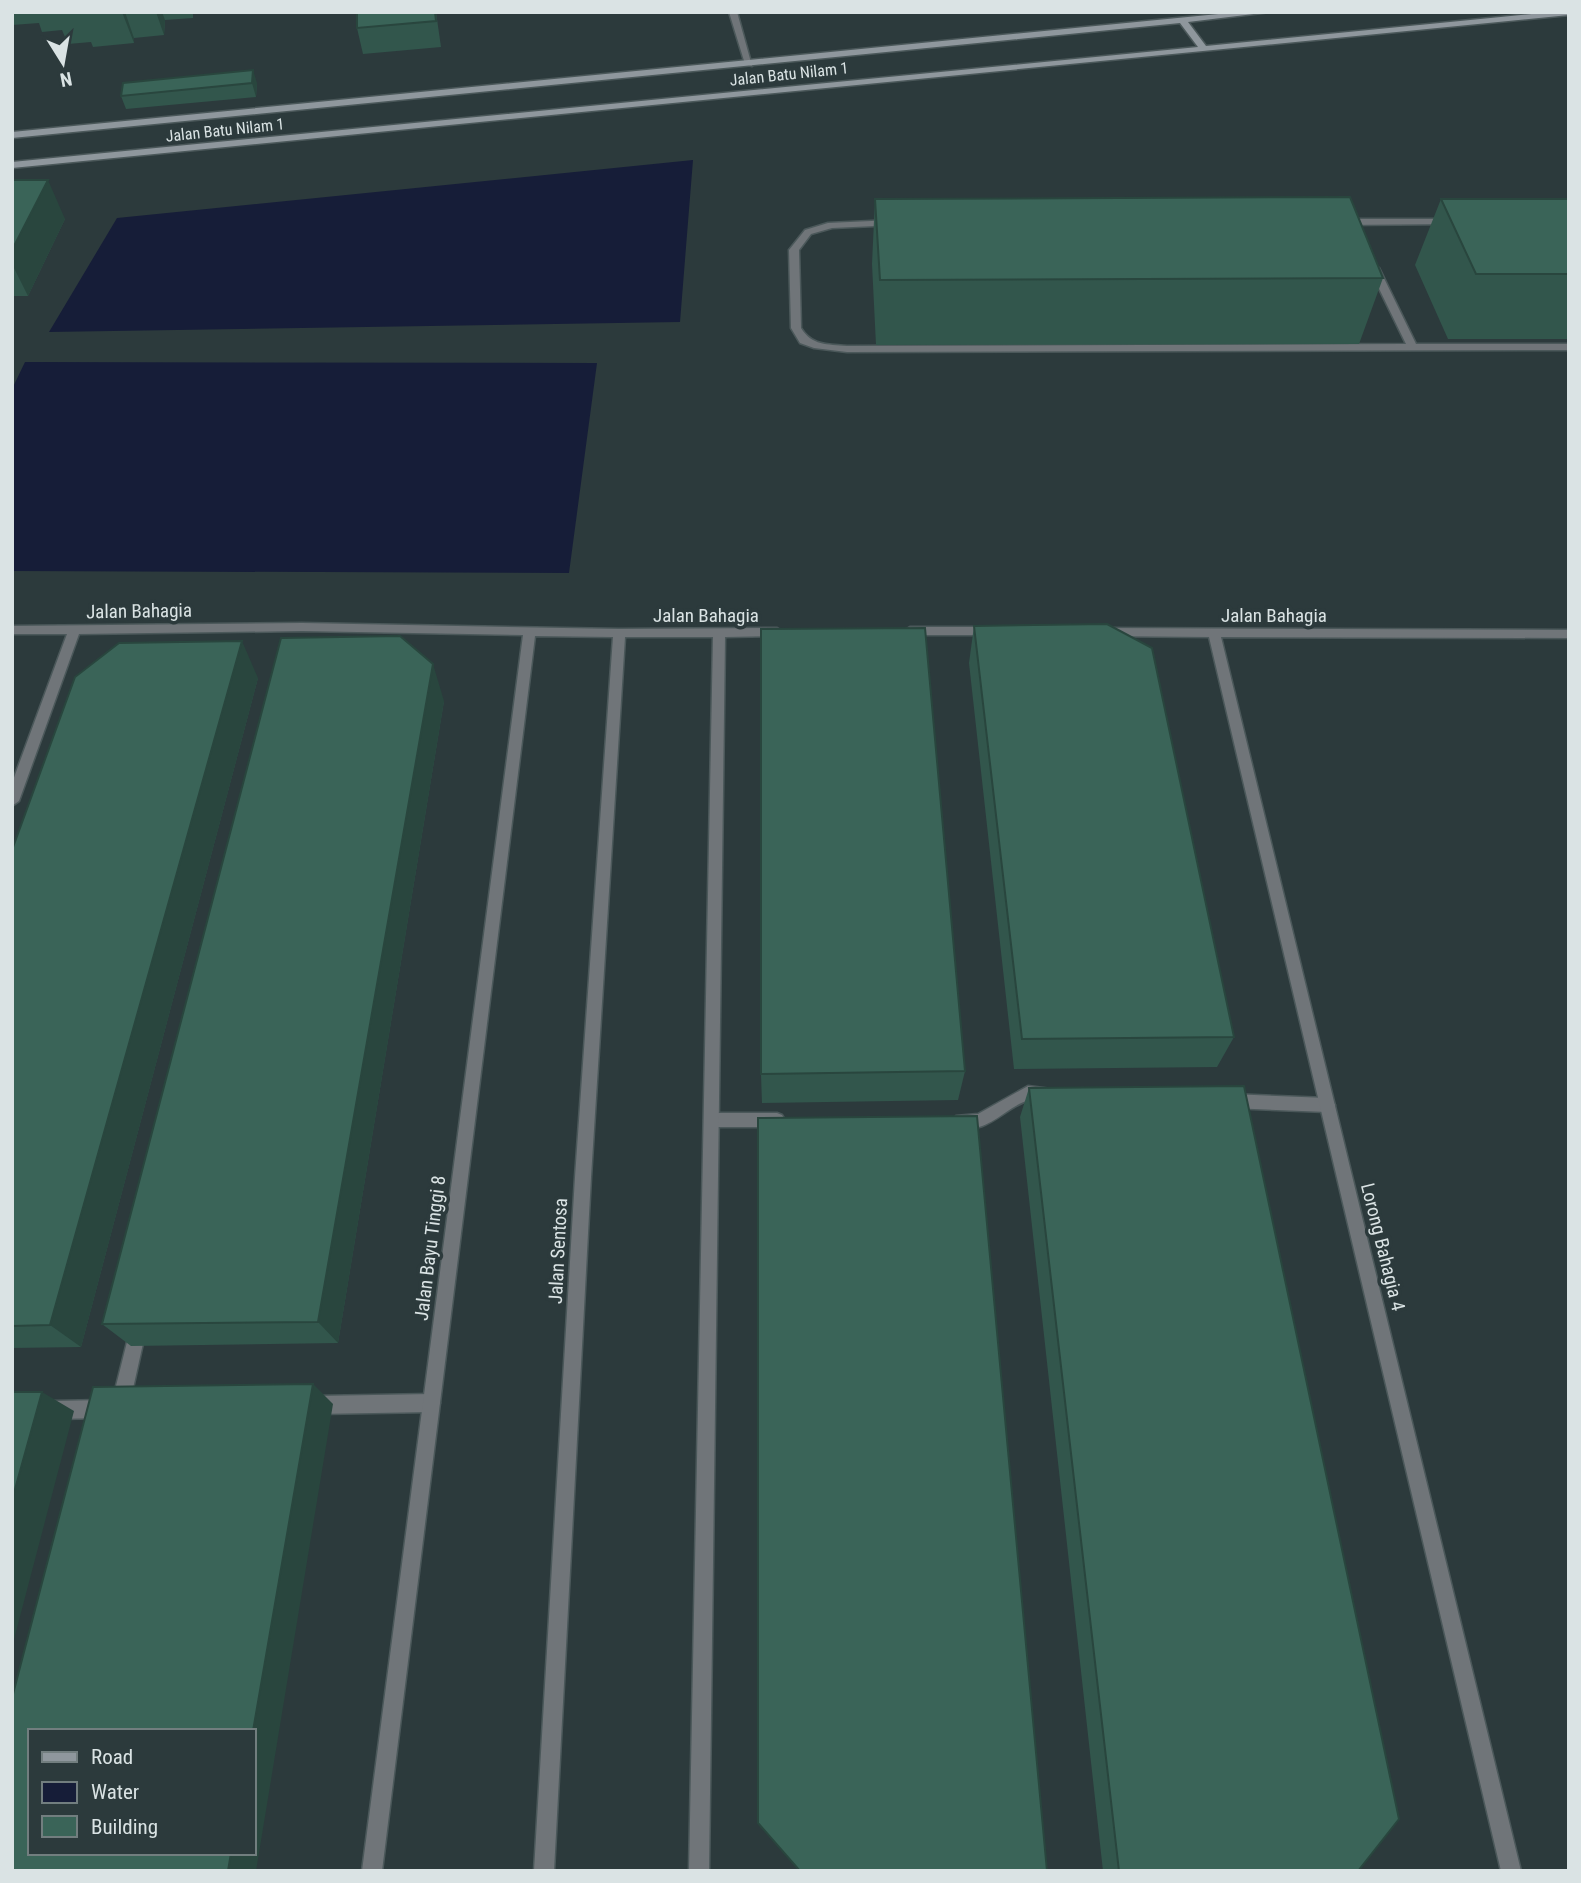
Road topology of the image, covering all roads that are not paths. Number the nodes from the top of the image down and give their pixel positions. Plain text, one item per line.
1 (733, 12) edge
2 (1266, 12) edge
3 (1569, 13) edge
4 (1182, 20) junction
5 (1203, 48) junction
6 (750, 64) junction
7 (12, 135) edge
8 (12, 165) edge
9 (1338, 222) edge
10 (1352, 222) junction
11 (1461, 222) edge
12 (905, 223) edge
13 (1358, 234) edge
14 (1369, 257) edge
15 (1569, 346) edge
16 (1413, 348) junction
17 (75, 629) junction
18 (12, 630) edge
19 (530, 631) junction
20 (891, 631) edge
21 (998, 631) edge
22 (719, 632) junction
23 (785, 632) edge
24 (1092, 632) edge
25 (1214, 632) junction
26 (618, 634) junction
27 (1569, 634) edge
28 (12, 801) edge
29 (1055, 1094) edge
30 (1218, 1100) edge
31 (1327, 1105) junction
32 (712, 1120) junction
33 (792, 1120) edge
34 (939, 1121) edge
35 (142, 1315) edge
36 (431, 1403) junction
37 (296, 1406) edge
38 (39, 1410) edge
39 (372, 1871) edge
40 (544, 1871) edge
41 (699, 1871) edge
42 (1511, 1871) edge

1 - 6 street
2 - 4 main road, Jalan Batu Nilam 1
3 - 5 main road, Jalan Batu Nilam 1
4 - 5 main road
4 - 6 main road, Jalan Batu Nilam 1
5 - 8 main road, Jalan Batu Nilam 1
6 - 7 main road, Jalan Batu Nilam 1
9 - 10 street
10 - 11 street
10 - 13 street
12 - 16 street
14 - 16 street
15 - 16 street
17 - 18 street, Jalan Bahagia
17 - 19 street, Jalan Bahagia
17 - 28 street
19 - 26 street, Jalan Bahagia
19 - 36 street, Jalan Bayu Tinggi 8
20 - 21 street
22 - 23 street, Jalan Bahagia
22 - 26 street, Jalan Bahagia
22 - 32 street
24 - 25 street, Jalan Bahagia
25 - 27 street, Jalan Bahagia
25 - 31 street, Lorong Bahagia 4
26 - 40 street, Jalan Sentosa
29 - 34 street
30 - 31 street
31 - 42 street, Lorong Bahagia 4
32 - 33 street
32 - 41 street
35 - 38 street
36 - 37 street
36 - 39 street, Jalan Bayu Tinggi 8

